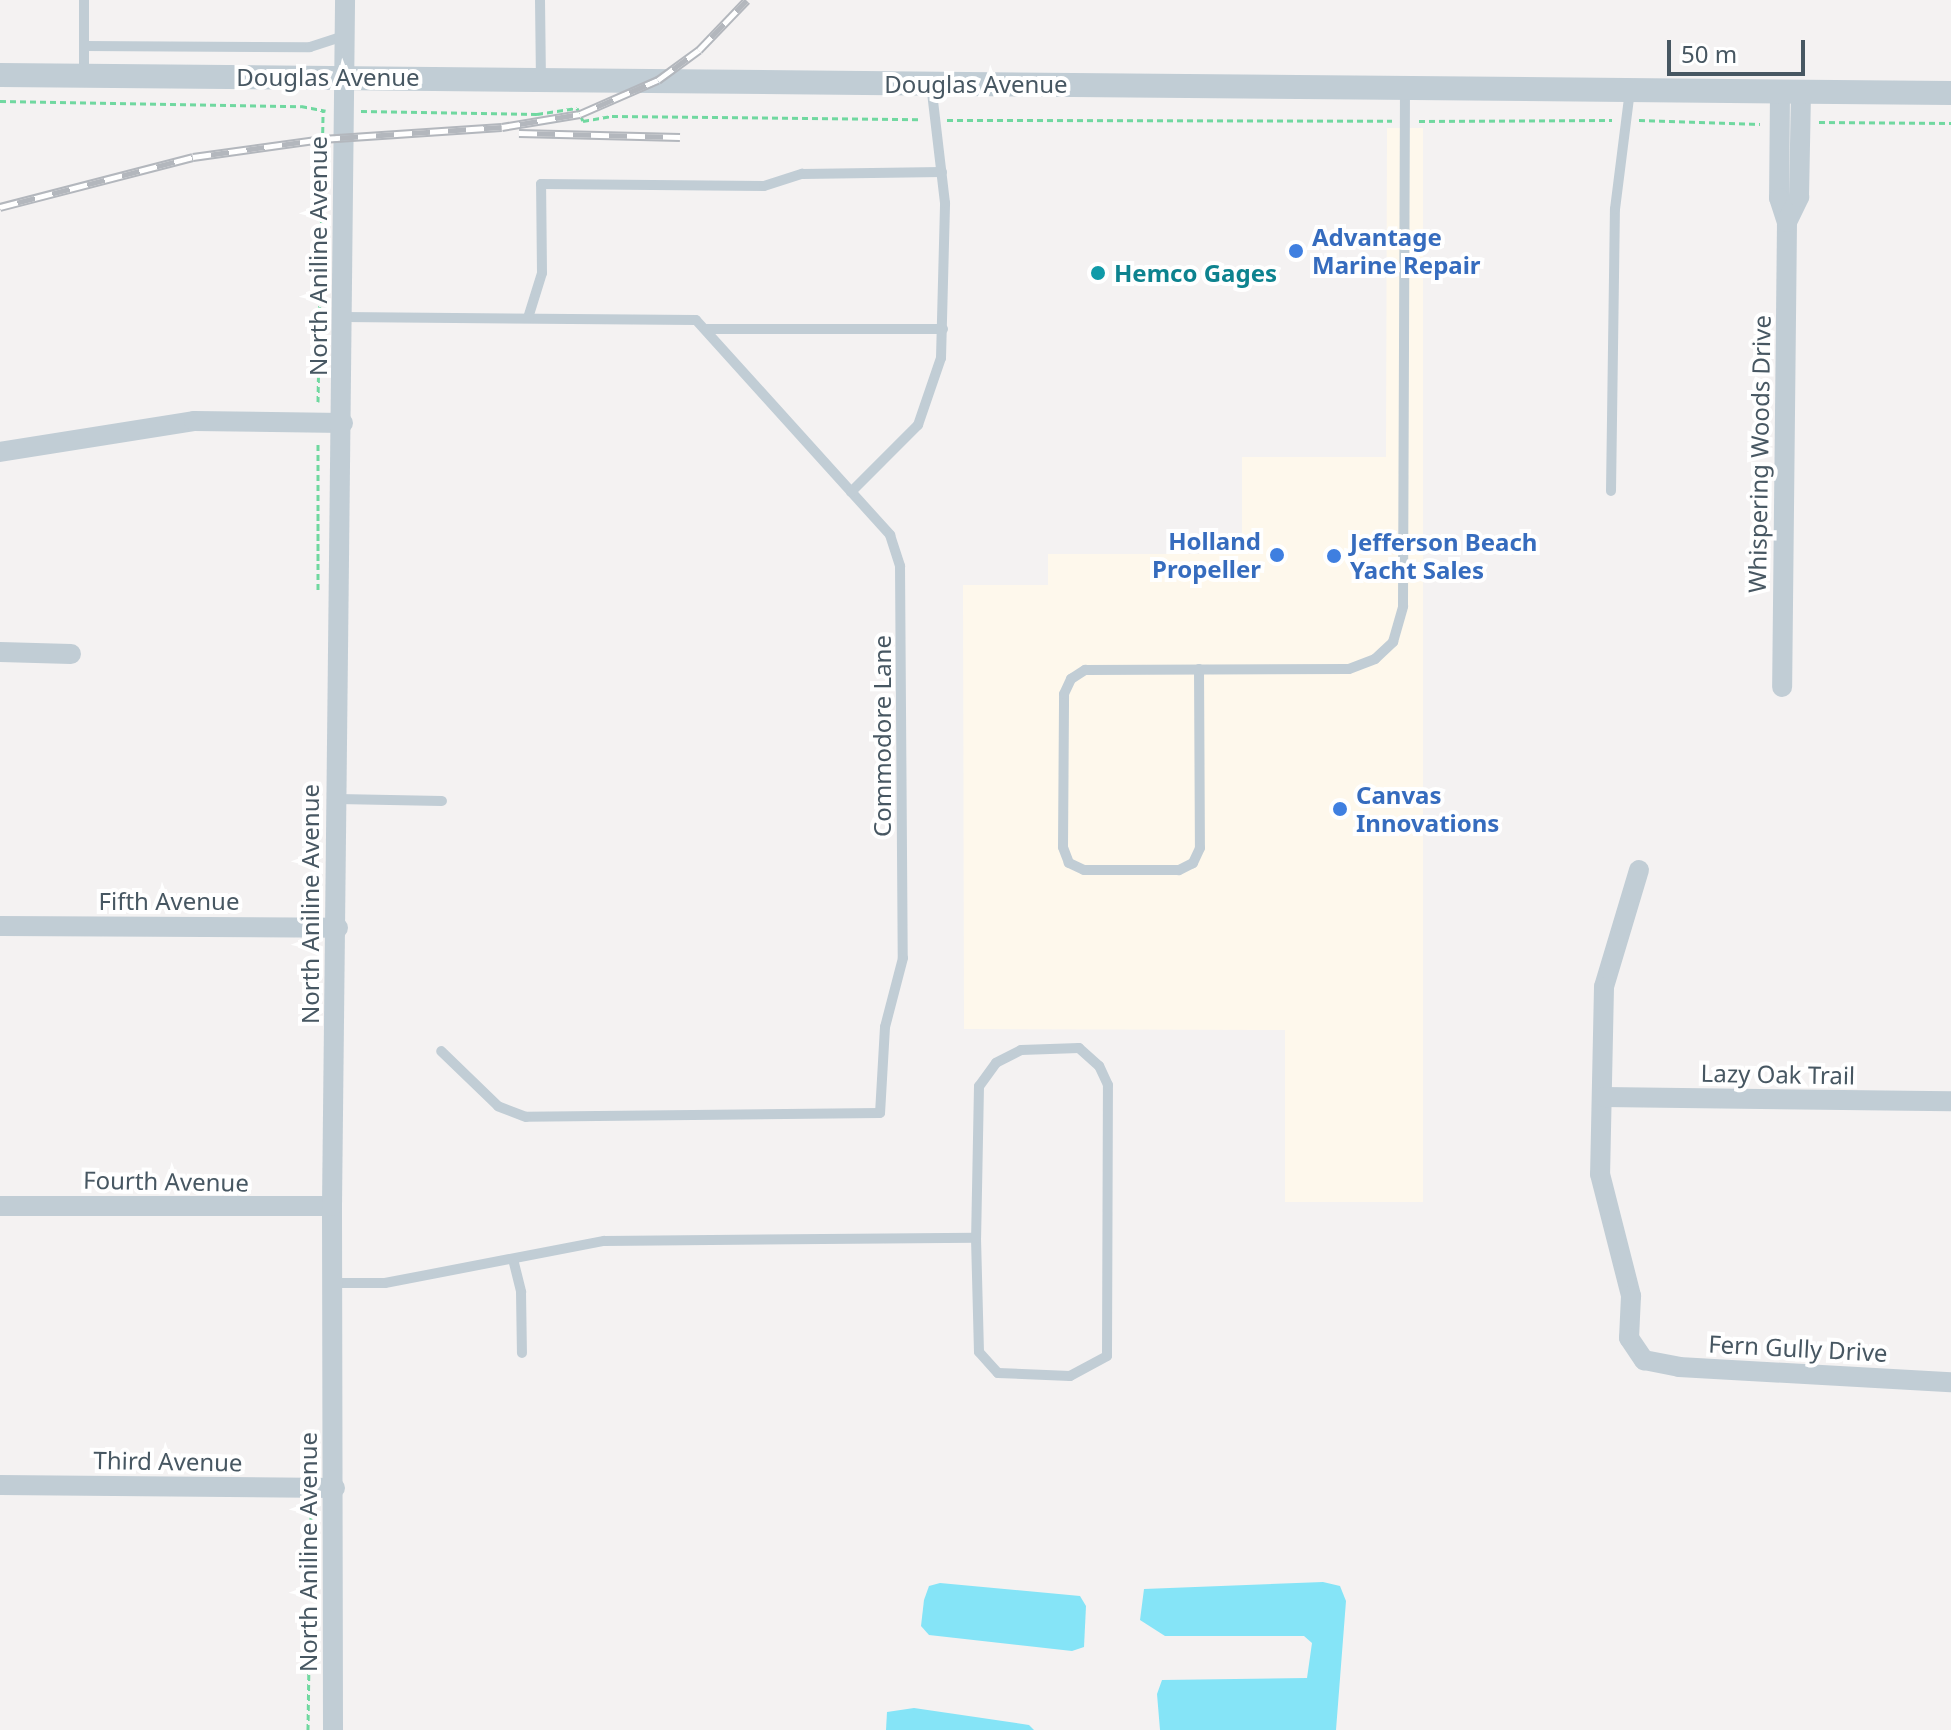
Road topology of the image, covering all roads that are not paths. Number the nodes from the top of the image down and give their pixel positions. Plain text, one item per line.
1 (84, 0) edge
2 (345, 0) edge
3 (540, 0) edge
4 (346, 42) junction
5 (84, 46) junction
6 (0, 75) edge
7 (84, 76) junction
8 (345, 78) junction
9 (541, 78) junction
10 (931, 84) junction
11 (1405, 87) junction
12 (1630, 88) junction
13 (1790, 92) junction
14 (1951, 93) edge
15 (942, 172) junction
16 (343, 317) junction
17 (528, 318) junction
18 (707, 329) junction
19 (943, 329) junction
20 (343, 423) junction
21 (0, 452) edge
22 (1611, 491) dead end
23 (851, 492) junction
24 (0, 652) edge
25 (71, 654) dead end
26 (1199, 669) junction
27 (1782, 687) dead end
28 (338, 799) junction
29 (442, 801) dead end
30 (1639, 870) dead end
31 (0, 926) edge
32 (338, 928) junction
33 (441, 1051) dead end
34 (1604, 1097) junction
35 (1951, 1101) edge
36 (0, 1206) edge
37 (332, 1206) junction
38 (976, 1238) junction
39 (513, 1259) junction
40 (332, 1283) junction
41 (522, 1353) dead end
42 (1951, 1382) edge
43 (0, 1485) edge
44 (335, 1488) junction
45 (333, 1730) edge

1 - 5 lane
2 - 4 street, North Aniline Avenue
3 - 9 lane
4 - 5 lane
4 - 8 street, North Aniline Avenue
5 - 7 lane
6 - 7 street, Douglas Avenue
7 - 8 street, Douglas Avenue
8 - 9 street, Douglas Avenue
8 - 16 street, North Aniline Avenue
9 - 10 street, Douglas Avenue
10 - 11 street, Douglas Avenue
10 - 15 lane
11 - 12 street, Douglas Avenue
11 - 26 lane
12 - 13 street, Douglas Avenue
12 - 22 lane
13 - 14 street, Douglas Avenue
13 - 27 street, Whispering Woods Drive
15 - 17 lane
15 - 19 lane
16 - 17 lane
16 - 20 street, North Aniline Avenue
17 - 18 lane
18 - 19 lane
18 - 23 lane, Commodore Lane
19 - 23 lane
20 - 21 street
20 - 28 street, North Aniline Avenue
23 - 33 lane, Commodore Lane
24 - 25 street
26 - 26 lane
28 - 29 lane
28 - 32 street, North Aniline Avenue
30 - 34 street
31 - 32 street, Fifth Avenue
32 - 37 street, North Aniline Avenue
34 - 35 street, Lazy Oak Trail
34 - 42 street, Fern Gully Drive
36 - 37 street, Fourth Avenue
37 - 40 street, North Aniline Avenue
38 - 38 lane
38 - 39 lane
39 - 40 lane
39 - 41 lane
40 - 44 street, North Aniline Avenue
43 - 44 street, Third Avenue
44 - 45 street, North Aniline Avenue

